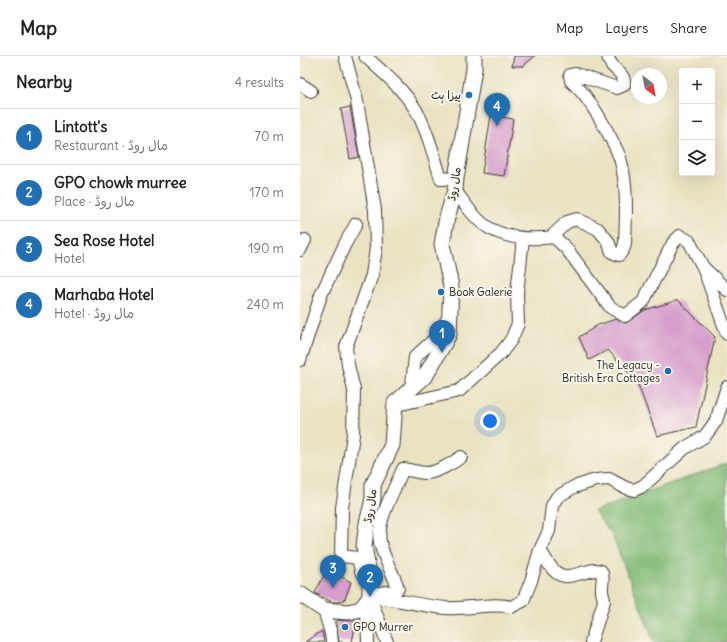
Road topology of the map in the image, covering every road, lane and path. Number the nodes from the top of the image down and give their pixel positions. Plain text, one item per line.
1 (345, 56) edge
2 (366, 56) edge
3 (474, 56) edge
4 (608, 56) edge
5 (300, 84) edge
6 (311, 91) dead end
7 (456, 185) junction
8 (356, 224) dead end
9 (551, 237) junction
10 (523, 239) junction
11 (703, 267) junction
12 (727, 290) edge
13 (727, 334) edge
14 (300, 360) edge
15 (727, 387) edge
16 (398, 401) junction
17 (461, 457) dead end
18 (540, 550) junction
19 (370, 580) junction
20 (300, 594) edge
21 (370, 597) junction
22 (324, 610) junction
23 (332, 642) edge
24 (368, 642) edge
25 (387, 642) edge
26 (591, 642) edge

1 - 19 street
2 - 7 street
3 - 7 main road, مال روڈ
4 - 9 street
5 - 6 street
7 - 10 street
7 - 16 main road, مال روڈ
8 - 14 street
9 - 10 street
9 - 11 street
10 - 16 street
11 - 12 street
11 - 13 street
15 - 18 street
16 - 19 main road, مال روڈ
17 - 21 street
18 - 21 street
18 - 26 street
19 - 21 main road, مال روڈ
20 - 22 main road
21 - 22 main road
21 - 24 street
21 - 25 street
22 - 23 street

